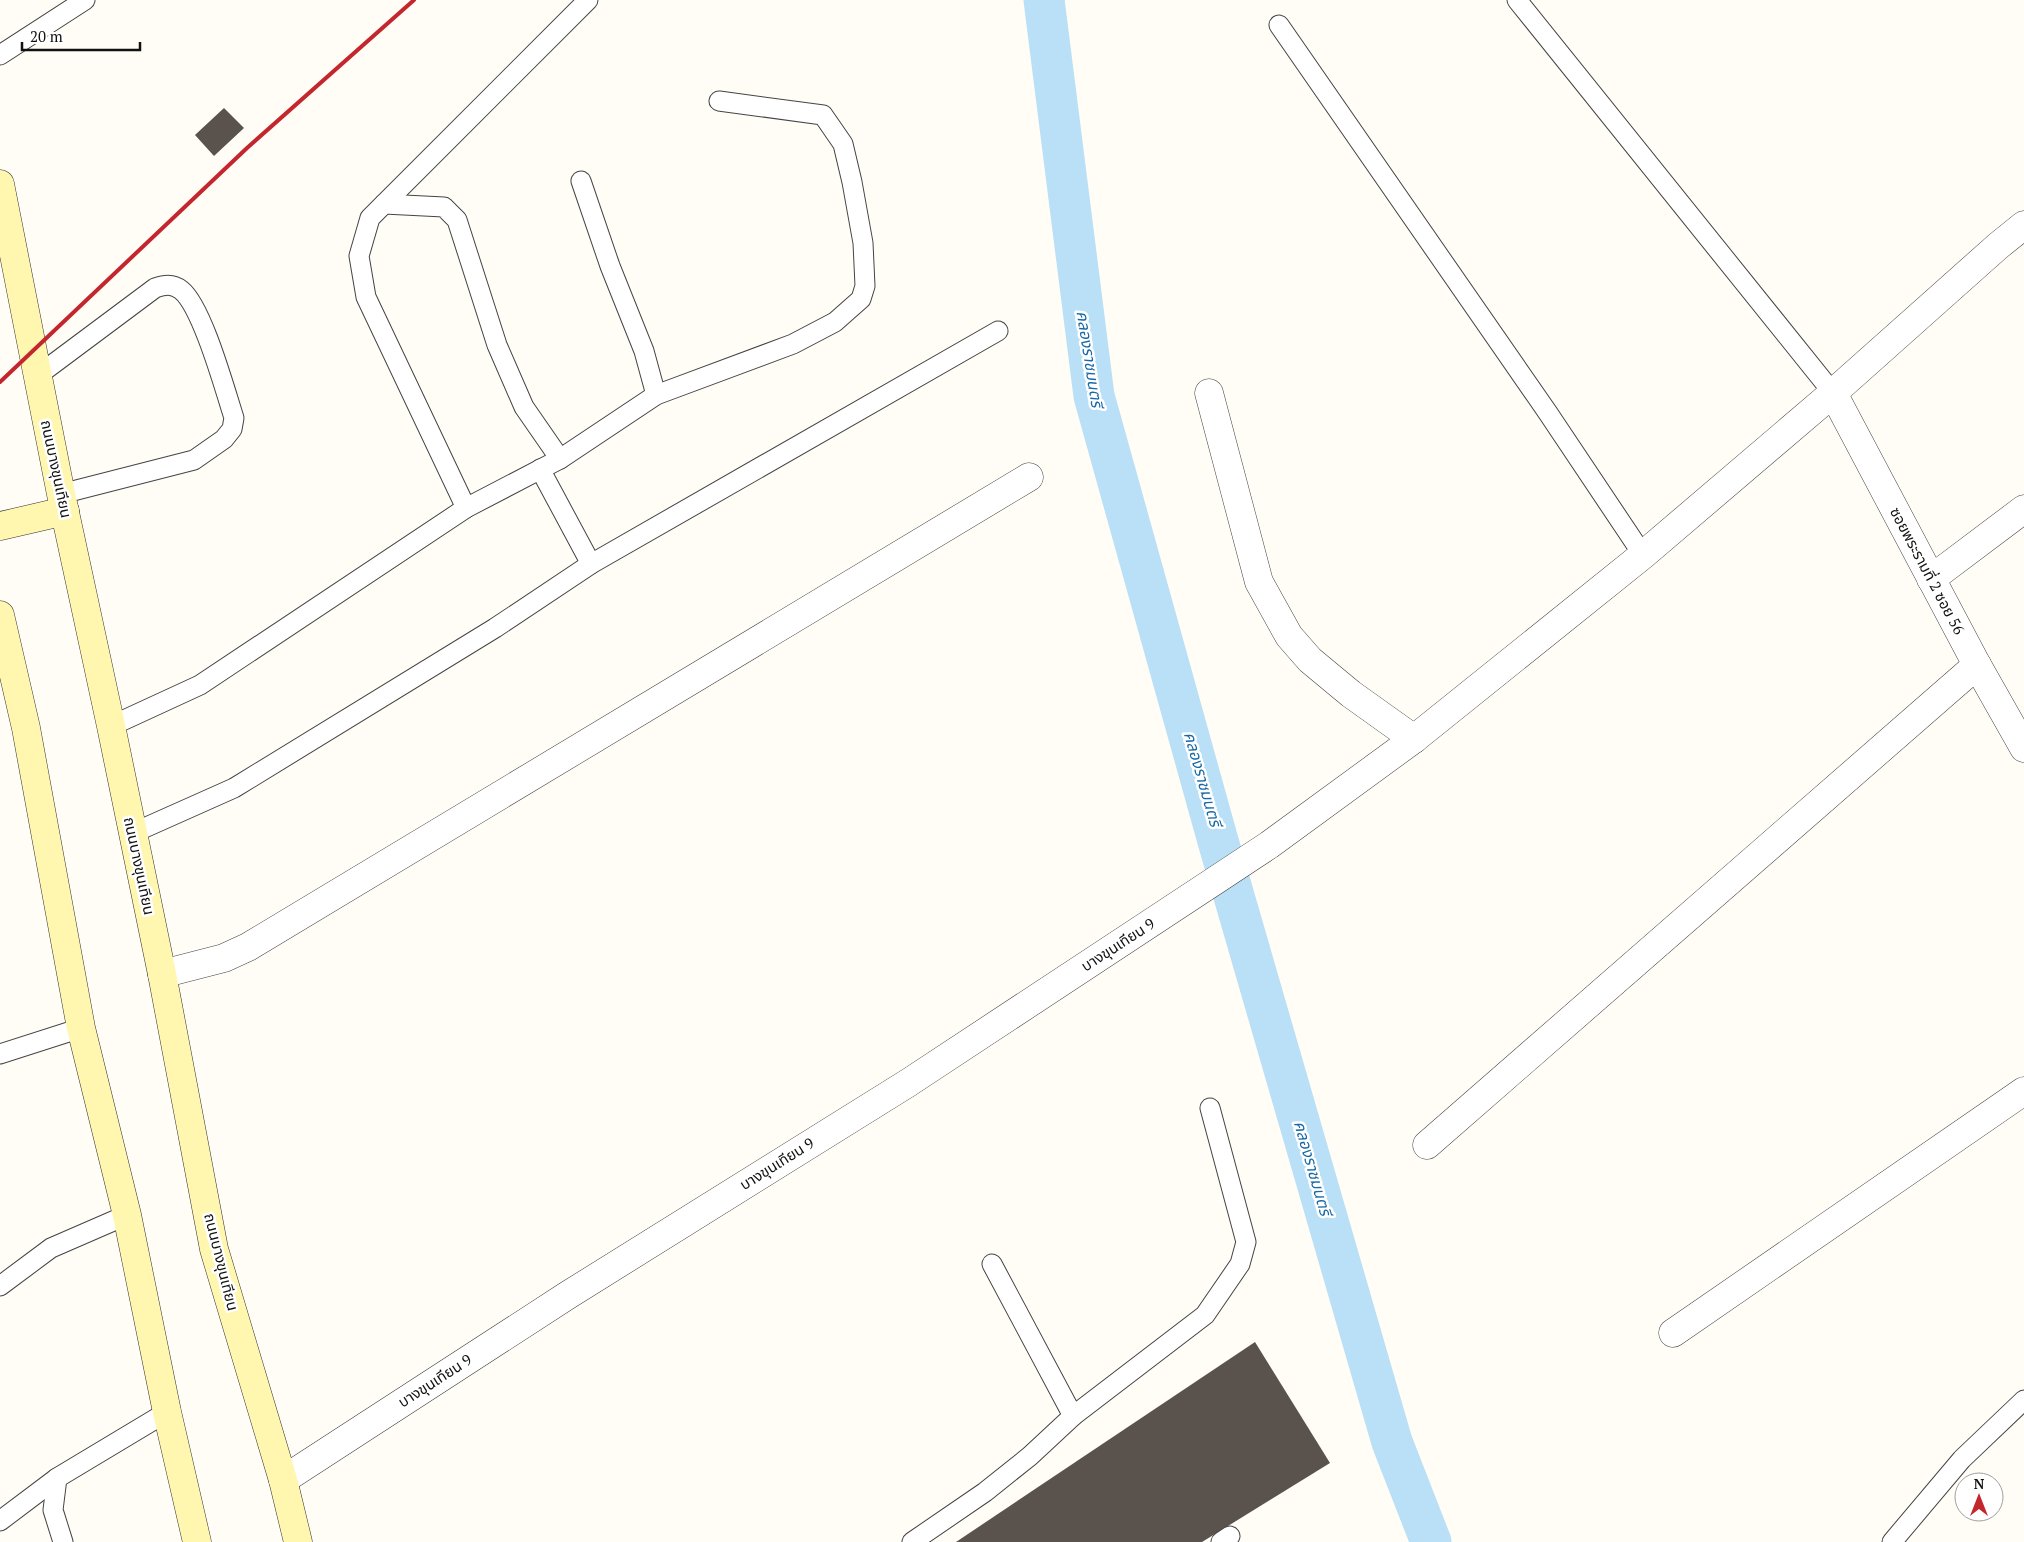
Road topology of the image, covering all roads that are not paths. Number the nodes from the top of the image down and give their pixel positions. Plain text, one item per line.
1 (85, 0) edge
2 (588, 0) edge
3 (1517, 0) edge
4 (1279, 25) dead end
5 (0, 54) edge
6 (719, 101) dead end
7 (581, 181) dead end
8 (0, 184) edge
9 (384, 204) junction
10 (2024, 226) edge
11 (998, 331) dead end
12 (37, 376) junction
13 (1209, 393) dead end
14 (1833, 393) junction
15 (656, 395) junction
16 (560, 459) junction
17 (540, 469) junction
18 (1029, 477) dead end
19 (63, 502) junction
20 (466, 508) junction
21 (2024, 509) edge
22 (0, 526) edge
23 (1643, 555) junction
24 (591, 564) junction
25 (1931, 579) junction
26 (0, 615) edge
27 (1976, 665) junction
28 (111, 726) junction
29 (1414, 739) junction
30 (2024, 748) edge
31 (133, 833) junction
32 (162, 974) junction
33 (81, 1028) junction
34 (0, 1054) edge
35 (2024, 1091) edge
36 (1210, 1108) dead end
37 (1427, 1145) dead end
38 (127, 1215) junction
39 (992, 1264) dead end
40 (0, 1286) edge
41 (1674, 1333) dead end
42 (2024, 1400) edge
43 (167, 1412) junction
44 (1073, 1416) junction
45 (57, 1478) junction
46 (283, 1480) junction
47 (0, 1521) edge
48 (63, 1542) edge
49 (196, 1542) edge
50 (298, 1542) edge
51 (912, 1542) edge
52 (1892, 1542) edge

1 - 5 lane
2 - 9 lane
3 - 14 lane
4 - 23 lane
6 - 15 lane
7 - 15 lane
8 - 12 main road, ถนนบางขุนเทียน
9 - 16 lane
9 - 20 lane
10 - 14 street, บางขุนเทียน 9
11 - 24 lane
12 - 19 main road, ถนนบางขุนเทียน
12 - 19 lane
13 - 29 street
14 - 23 street, บางขุนเทียน 9
14 - 25 street, ซอยพระรามที่ 2 ซอย 56
15 - 16 lane
16 - 17 lane
17 - 20 lane
17 - 24 lane
18 - 32 street
19 - 22 main road
19 - 28 main road, ถนนบางขุนเทียน
20 - 28 lane
21 - 25 street
23 - 29 street, บางขุนเทียน 9
24 - 31 lane
25 - 27 street, ซอยพระรามที่ 2 ซอย 56
26 - 33 main road
27 - 30 street, ซอยพระรามที่ 2 ซอย 56
27 - 37 street
28 - 31 main road, ถนนบางขุนเทียน
29 - 46 street, บางขุนเทียน 9
31 - 32 main road, ถนนบางขุนเทียน
32 - 46 main road, ถนนบางขุนเทียน
33 - 34 lane
33 - 38 main road
35 - 41 street
36 - 44 lane
38 - 40 lane
38 - 43 main road
39 - 44 lane
42 - 52 lane
43 - 45 lane
43 - 49 main road
44 - 51 lane
45 - 47 lane
45 - 48 lane
46 - 50 main road, ถนนบางขุนเทียน

